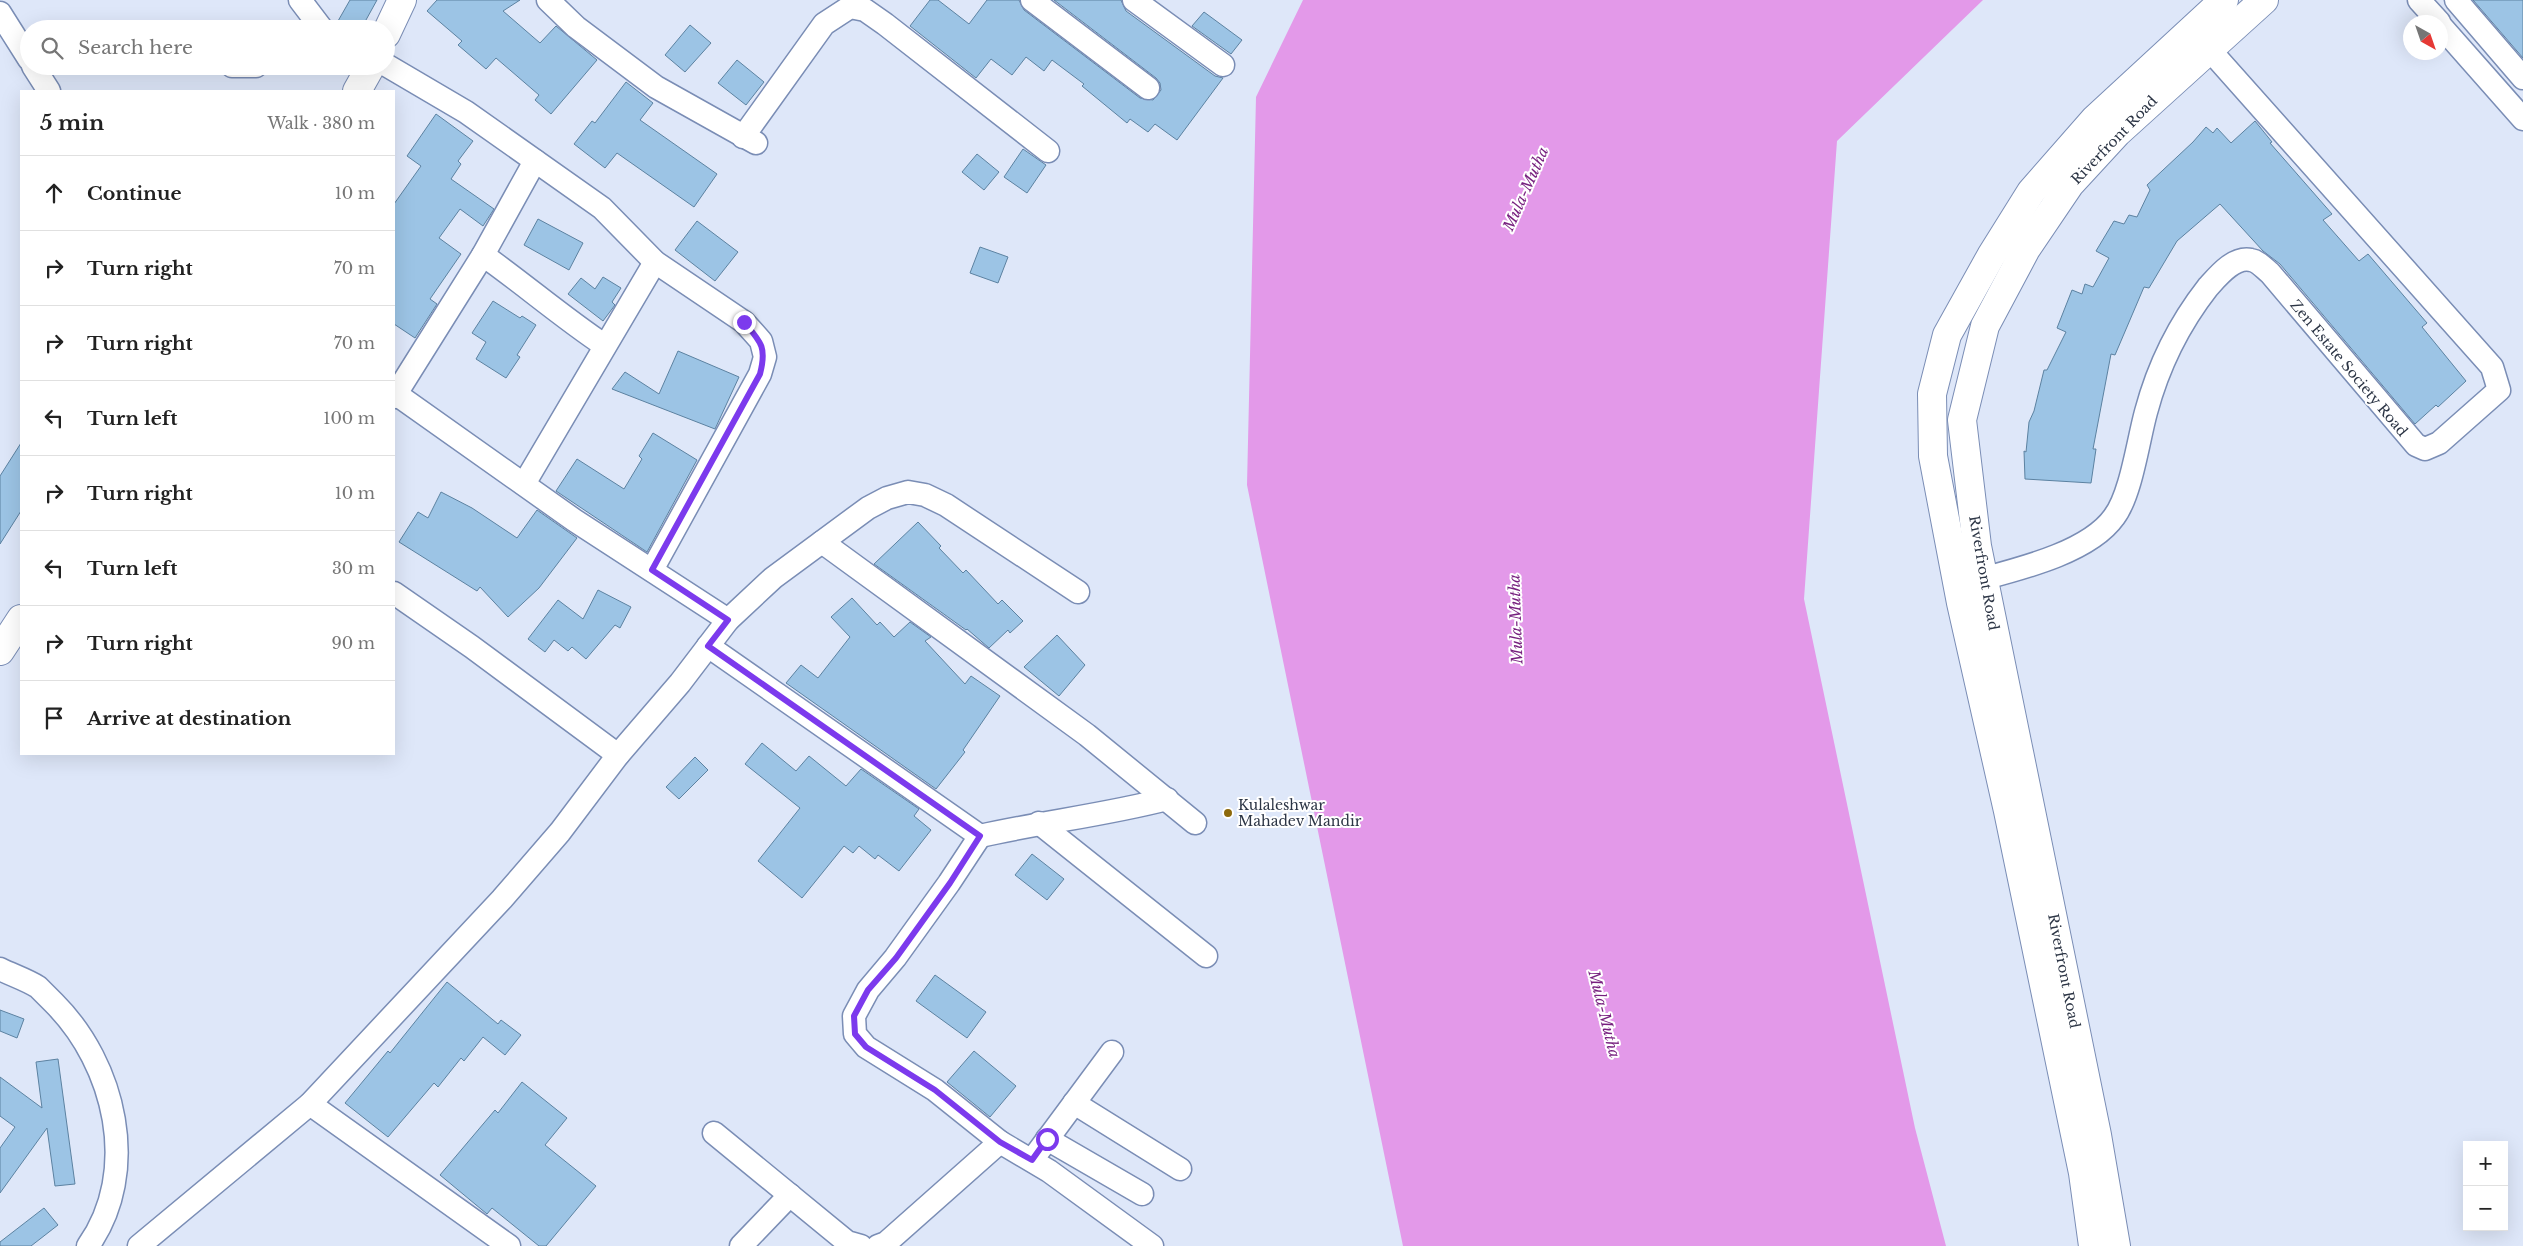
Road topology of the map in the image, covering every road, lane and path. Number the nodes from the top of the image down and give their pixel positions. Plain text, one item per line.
1 (300, 0) edge
2 (402, 0) edge
3 (548, 0) edge
4 (1032, 0) edge
5 (1134, 0) edge
6 (2224, 0) edge
7 (2264, 0) edge
8 (2419, 0) edge
9 (2456, 0) edge
10 (0, 13) edge
11 (2432, 15) edge
12 (315, 20) edge
13 (393, 20) edge
14 (2448, 33) edge
15 (2199, 40) junction
16 (20, 45) edge
17 (1223, 65) dead end
18 (395, 70) edge
19 (39, 75) edge
20 (366, 75) edge
21 (2523, 78) edge
22 (1148, 88) dead end
23 (48, 90) edge
24 (358, 90) edge
25 (2523, 119) edge
26 (1048, 151) dead end
27 (535, 161) junction
28 (483, 255) junction
29 (655, 262) junction
30 (604, 345) junction
31 (395, 395) edge
32 (524, 484) junction
33 (822, 542) junction
34 (652, 570) junction
35 (1984, 578) junction
36 (1958, 586) junction
37 (1078, 592) dead end
38 (395, 594) edge
39 (728, 620) junction
40 (20, 621) edge
41 (708, 646) junction
42 (0, 651) edge
43 (618, 755) junction
44 (1167, 798) junction
45 (2019, 810) junction
46 (1039, 823) junction
47 (1195, 823) dead end
48 (980, 836) junction
49 (1206, 956) dead end
50 (0, 969) edge
51 (1112, 1052) dead end
52 (1074, 1103) junction
53 (310, 1104) junction
54 (714, 1133) dead end
55 (2087, 1137) junction
56 (1047, 1139) junction
57 (1000, 1142) junction
58 (1032, 1160) junction
59 (1180, 1169) dead end
60 (1142, 1194) dead end
61 (790, 1195) junction
62 (88, 1246) edge
63 (139, 1246) edge
64 (509, 1246) edge
65 (741, 1246) edge
66 (861, 1246) edge
67 (878, 1246) edge
68 (1152, 1246) edge
69 (2093, 1246) edge
70 (2116, 1246) edge

1 - 12 street
2 - 13 street
3 - 26 street
4 - 22 street
5 - 17 street
6 - 15 street, Riverfront Road
7 - 15 street, Riverfront Road
8 - 11 street
9 - 21 street
10 - 16 street
14 - 25 street
15 - 35 street, Riverfront Road
15 - 35 street, Zen Estate Society Road
15 - 36 street, Riverfront Road
18 - 27 street
19 - 23 street
20 - 24 street
27 - 28 street
27 - 29 street
28 - 30 street
28 - 31 street
29 - 30 street
29 - 34 street
30 - 32 street
31 - 32 street
32 - 34 street
33 - 37 street
33 - 39 street
33 - 44 street
34 - 39 street
35 - 36 street
35 - 45 street, Riverfront Road
36 - 45 street, Riverfront Road
38 - 43 street
39 - 41 street
40 - 42 street
41 - 43 street
41 - 48 street
43 - 53 street
44 - 46 street
44 - 47 street
45 - 55 street, Riverfront Road
46 - 48 street
46 - 49 street
48 - 57 street
50 - 62 street
51 - 52 street
52 - 56 street
52 - 59 street
53 - 63 street
53 - 64 street
54 - 61 street
55 - 69 street, Riverfront Road
55 - 70 street, Riverfront Road
56 - 58 street
56 - 60 street
57 - 58 street
57 - 67 street
58 - 68 street
61 - 65 street
61 - 66 street

